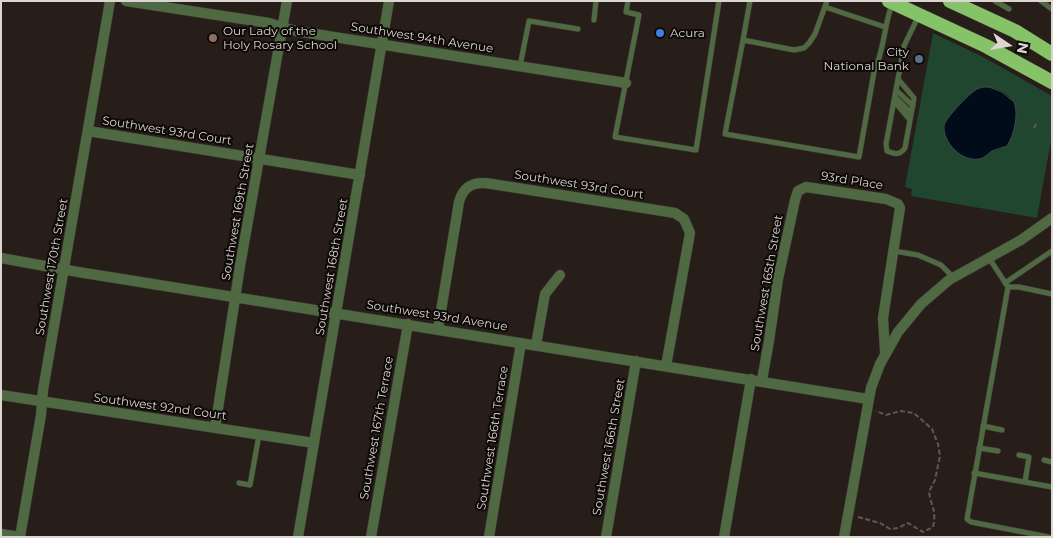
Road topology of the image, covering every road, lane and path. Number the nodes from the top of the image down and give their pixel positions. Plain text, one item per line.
1 (110, 1) edge
2 (126, 1) edge
3 (287, 1) edge
4 (389, 1) edge
5 (596, 1) edge
6 (628, 1) edge
7 (719, 1) edge
8 (750, 1) edge
9 (950, 1) edge
10 (995, 1) edge
11 (1041, 1) edge
12 (891, 2) edge
13 (826, 4) edge
14 (1008, 9) dead end
15 (1052, 9) edge
16 (920, 14) junction
17 (594, 20) dead end
18 (283, 27) junction
19 (885, 27) junction
20 (578, 29) dead end
21 (743, 40) junction
22 (382, 44) junction
23 (1052, 54) edge
24 (520, 66) junction
25 (898, 79) junction
26 (1052, 82) edge
27 (626, 83) junction
28 (896, 90) junction
29 (894, 99) junction
30 (912, 106) junction
31 (911, 113) junction
32 (910, 120) junction
33 (1036, 124) dead end
34 (1034, 128) dead end
35 (88, 132) junction
36 (258, 159) junction
37 (360, 175) junction
38 (798, 191) joint
39 (1052, 218) edge
40 (893, 251) junction
41 (1052, 251) edge
42 (1, 258) edge
43 (989, 258) junction
44 (64, 268) junction
45 (560, 275) dead end
46 (952, 277) junction
47 (1007, 285) junction
48 (1052, 294) edge
49 (235, 296) junction
50 (336, 313) junction
51 (408, 324) junction
52 (438, 329) junction
53 (521, 343) junction
54 (536, 345) junction
55 (886, 352) junction
56 (636, 361) junction
57 (666, 366) junction
58 (751, 379) junction
59 (762, 380) junction
60 (1, 394) edge
61 (868, 398) junction
62 (42, 401) junction
63 (875, 410) dead end
64 (983, 426) junction
65 (215, 428) junction
66 (1002, 430) dead end
67 (259, 434) junction
68 (314, 443) junction
69 (979, 448) junction
70 (998, 451) dead end
71 (1019, 455) dead end
72 (1044, 460) dead end
73 (1052, 462) edge
74 (974, 473) junction
75 (1025, 482) junction
76 (240, 483) dead end
77 (1052, 487) edge
78 (856, 517) dead end
79 (1, 534) edge
80 (20, 537) edge
81 (298, 537) edge
82 (372, 537) edge
83 (489, 537) edge
84 (606, 537) edge
85 (724, 537) edge
86 (844, 537) edge
87 (1049, 537) edge

1 - 35 street, Southwest 170th Street
2 - 18 street, Southwest 94th Avenue
3 - 18 street, Southwest 169th Street
4 - 22 street, Southwest 168th Street
5 - 17 lane
6 - 27 lane
7 - 27 lane
8 - 21 lane
9 - 23 highway
10 - 14 lane
11 - 15 lane
12 - 16 highway
12 - 19 lane
13 - 19 lane
13 - 21 lane
16 - 25 lane
16 - 26 highway
18 - 22 street, Southwest 94th Avenue
18 - 36 street, Southwest 169th Street
19 - 21 lane
20 - 24 lane
22 - 24 street, Southwest 94th Avenue
22 - 37 street, Southwest 168th Street
24 - 27 street, Southwest 94th Avenue
25 - 28 lane
25 - 30 lane
28 - 29 lane
28 - 30 lane
29 - 31 lane
29 - 32 lane
29 - 32 lane
30 - 31 lane
31 - 32 lane
33 - 34 path
35 - 36 street, Southwest 93rd Court
35 - 44 street, Southwest 170th Street
36 - 37 street, Southwest 93rd Court
36 - 49 street, Southwest 169th Street
37 - 50 street, Southwest 168th Street
38 - 40 street, 93rd Place
38 - 59 street, Southwest 165th Street
39 - 43 street
40 - 46 lane
40 - 55 street
41 - 47 lane
42 - 44 street, Southwest 93rd Avenue
43 - 46 street
43 - 47 lane
44 - 49 street, Southwest 93rd Avenue
44 - 62 street, Southwest 170th Street
45 - 54 street
46 - 55 street
47 - 48 lane
47 - 64 lane
49 - 50 street, Southwest 93rd Avenue
49 - 65 street, Southwest 169th Street
50 - 51 street, Southwest 93rd Avenue
50 - 68 street, Southwest 168th Street
51 - 52 street, Southwest 93rd Avenue
51 - 82 street, Southwest 167th Terrace
52 - 53 street, Southwest 93rd Avenue
52 - 57 street, Southwest 93rd Court
53 - 54 street, Southwest 93rd Avenue
53 - 83 street, Southwest 166th Terrace
54 - 56 street, Southwest 93rd Avenue
55 - 61 street
56 - 57 street, Southwest 93rd Avenue
56 - 84 street, Southwest 166th Street
57 - 58 street, Southwest 93rd Avenue
58 - 59 street, Southwest 93rd Avenue
58 - 85 street
59 - 61 street, Southwest 93rd Avenue
60 - 62 street, Southwest 92nd Court
61 - 86 street
62 - 65 street, Southwest 92nd Court
62 - 80 street, Southwest 170th Street
63 - 78 path
64 - 66 lane
64 - 69 lane
65 - 67 street, Southwest 92nd Court
67 - 68 street, Southwest 92nd Court
67 - 76 lane
68 - 81 street, Southwest 168th Street
69 - 70 lane
69 - 74 lane
71 - 75 lane
72 - 73 lane
74 - 75 lane
74 - 87 lane
75 - 77 lane
79 - 80 street

